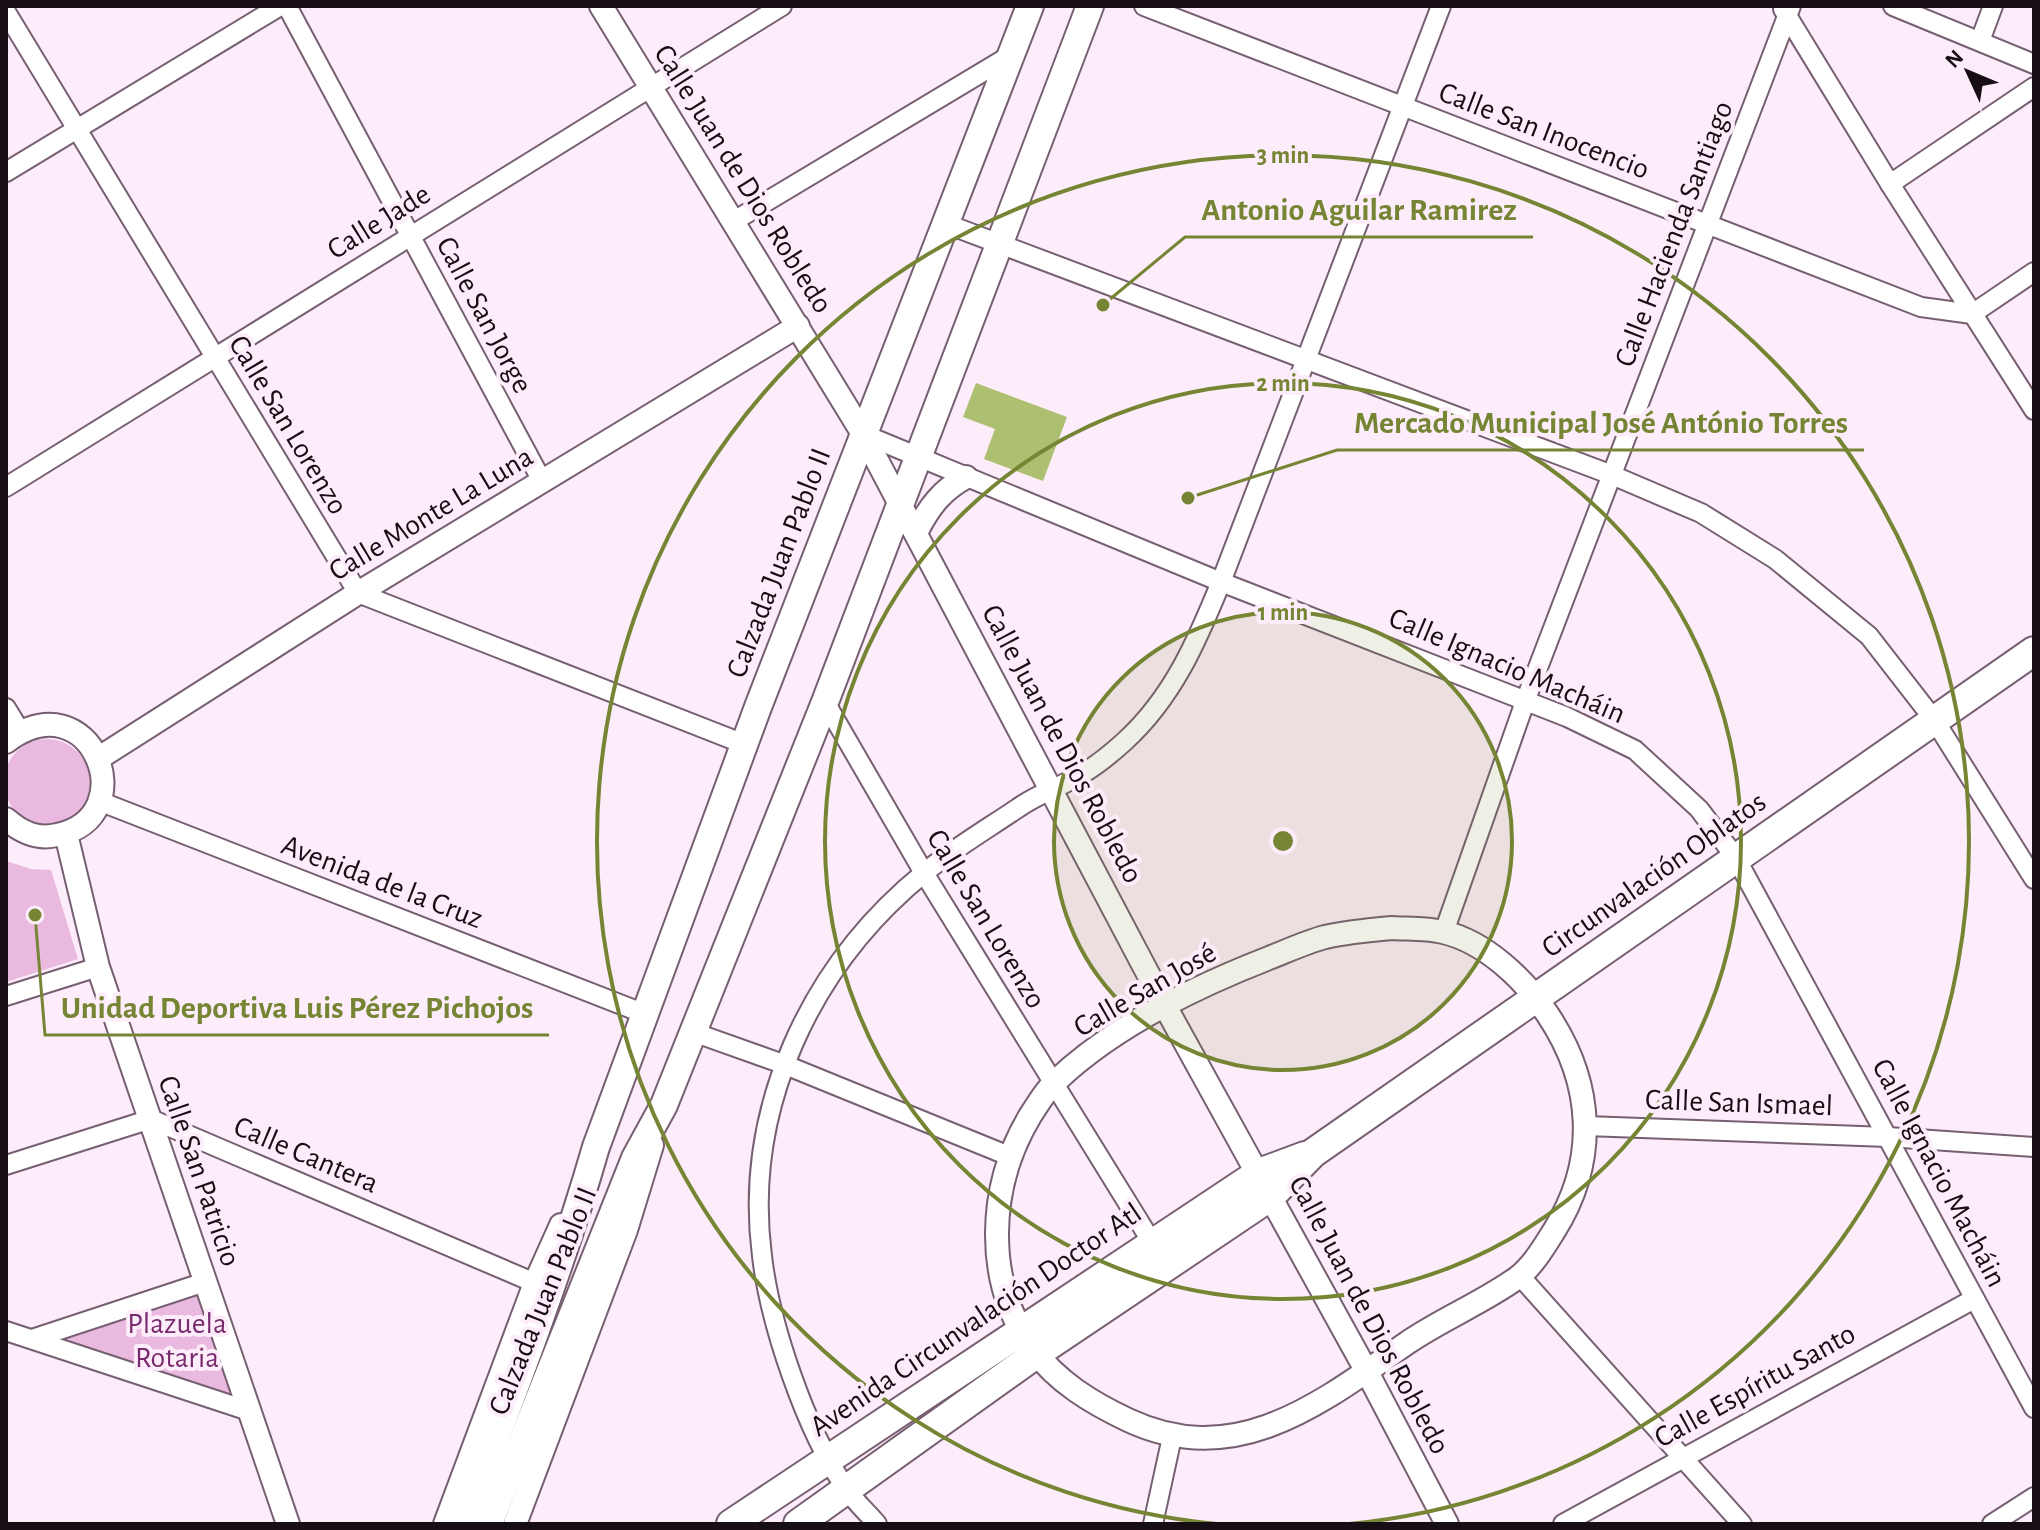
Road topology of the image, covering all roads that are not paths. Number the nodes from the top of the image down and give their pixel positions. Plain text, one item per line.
1 (280, 6) edge
2 (287, 6) edge
3 (601, 6) edge
4 (782, 6) edge
5 (1030, 6) edge
6 (1090, 6) edge
7 (1144, 6) edge
8 (1441, 6) edge
9 (1893, 6) edge
10 (1993, 6) edge
11 (1787, 9) edge
12 (6, 12) edge
13 (1980, 41) junction
14 (1011, 55) junction
15 (2034, 64) edge
16 (651, 87) junction
17 (2034, 87) edge
18 (1401, 107) junction
19 (77, 129) junction
20 (6, 172) edge
21 (1890, 184) junction
22 (734, 221) junction
23 (944, 223) junction
24 (1708, 224) junction
25 (410, 236) junction
26 (1000, 244) junction
27 (2034, 272) edge
28 (1972, 314) junction
29 (798, 326) junction
30 (215, 357) junction
31 (1304, 359) junction
32 (2034, 410) edge
33 (863, 434) junction
34 (918, 457) junction
35 (1612, 475) junction
36 (966, 477) junction
37 (542, 481) junction
38 (6, 487) edge
39 (900, 501) junction
40 (917, 531) junction
41 (1221, 582) junction
42 (358, 593) junction
43 (2034, 651) edge
44 (1526, 699) junction
45 (825, 702) junction
46 (6, 708) edge
47 (1935, 721) junction
48 (13, 736) edge
49 (744, 744) junction
50 (99, 758) junction
51 (1052, 788) junction
52 (99, 801) junction
53 (6, 819) edge
54 (66, 834) junction
55 (1736, 858) junction
56 (924, 873) junction
57 (2034, 879) edge
58 (1444, 932) junction
59 (98, 967) junction
60 (6, 996) edge
61 (1537, 998) junction
62 (1165, 1006) junction
63 (645, 1014) junction
64 (693, 1032) junction
65 (783, 1064) junction
66 (1053, 1083) junction
67 (664, 1105) junction
68 (151, 1119) junction
69 (1586, 1126) junction
70 (1888, 1137) junction
71 (596, 1147) junction
72 (2034, 1147) edge
73 (1009, 1156) junction
74 (6, 1165) edge
75 (1265, 1185) junction
76 (1153, 1244) junction
77 (1520, 1276) junction
78 (205, 1282) junction
79 (535, 1283) junction
80 (1974, 1299) junction
81 (6, 1331) edge
82 (32, 1339) junction
83 (1028, 1343) junction
84 (539, 1361) junction
85 (1367, 1372) junction
86 (2034, 1408) edge
87 (249, 1411) junction
88 (1172, 1437) junction
89 (1683, 1456) junction
90 (828, 1460) junction
91 (847, 1490) junction
92 (2034, 1497) edge
93 (286, 1523) edge
94 (445, 1524) edge
95 (463, 1524) edge
96 (489, 1524) edge
97 (515, 1524) edge
98 (731, 1524) edge
99 (798, 1524) edge
100 (877, 1524) edge
101 (1153, 1524) edge
102 (1447, 1524) edge
103 (1563, 1524) edge
104 (1742, 1524) edge
105 (1992, 1524) edge

1 - 19 street
2 - 25 street, Calle San Jorge
3 - 16 street, Calle Juan de Dios Robledo
4 - 16 street, Calle Jade
5 - 14 main road, Calzada Juan Pablo II
6 - 26 main road, Calzada Juan Pablo II
7 - 18 street, Calle San Inocencio
8 - 18 street
9 - 13 street
10 - 13 street
11 - 21 street
11 - 24 street, Calle Hacienda Santiago
12 - 19 street, Calle San Lorenzo
13 - 15 street
14 - 22 street
14 - 23 main road, Calzada Juan Pablo II
16 - 22 street, Calle Juan de Dios Robledo
16 - 25 street, Calle Jade
17 - 21 street
18 - 24 street, Calle San Inocencio
18 - 31 street
19 - 20 street
19 - 30 street, Calle San Lorenzo
21 - 28 street
22 - 29 street, Calle Juan de Dios Robledo
23 - 26 street
23 - 33 main road, Calzada Juan Pablo II
24 - 28 street, Calle San Inocencio
24 - 35 street, Calle Hacienda Santiago
25 - 30 street, Calle Jade
25 - 37 street, Calle San Jorge
26 - 31 street
26 - 34 main road, Calzada Juan Pablo II
27 - 28 street
28 - 32 street
29 - 33 street, Calle Juan de Dios Robledo
29 - 37 street, Calle Monte La Luna
30 - 38 street, Calle Jade
30 - 42 street, Calle San Lorenzo
31 - 35 street
31 - 41 street
33 - 34 street, Calle Ignacio Macháin
33 - 39 street, Calle Juan de Dios Robledo
33 - 49 main road, Calzada Juan Pablo II
34 - 36 street, Calle Ignacio Macháin
34 - 39 main road, Calzada Juan Pablo II
35 - 44 street, Calle Hacienda Santiago
35 - 47 street
36 - 40 street
36 - 41 street, Calle Ignacio Macháin
37 - 42 street, Calle Monte La Luna
39 - 40 street, Calle Juan de Dios Robledo
39 - 45 main road, Calzada Juan Pablo II
40 - 51 street, Calle Juan de Dios Robledo
41 - 44 street, Calle Ignacio Macháin
41 - 51 street
42 - 49 street
42 - 50 street, Calle Monte La Luna
43 - 47 main road, Circunvalación Oblatos
44 - 55 street, Calle Ignacio Macháin
44 - 58 street, Calle Hacienda Santiago
45 - 56 street, Calle San Lorenzo
45 - 64 main road, Calzada Juan Pablo II
46 - 48 street
47 - 55 main road, Circunvalación Oblatos
47 - 57 street
48 - 50 street
49 - 63 main road, Calzada Juan Pablo II
50 - 52 street
51 - 56 street
51 - 62 street, Calle Juan de Dios Robledo
52 - 54 street
52 - 63 street, Avenida de la Cruz
53 - 54 street
54 - 59 street, Calle San Patricio
55 - 61 main road, Circunvalación Oblatos
55 - 70 street, Calle Ignacio Macháin
56 - 65 street
56 - 66 street, Calle San Lorenzo
58 - 61 street, Calle San José
58 - 62 street, Calle San José
59 - 60 street
59 - 68 street, Calle San Patricio
61 - 69 street, Calle San José
61 - 75 main road, Circunvalación Oblatos
62 - 66 street, Calle San José
62 - 75 street, Calle Juan de Dios Robledo
63 - 71 main road, Calzada Juan Pablo II
64 - 65 street
64 - 67 main road, Calzada Juan Pablo II
65 - 73 street
65 - 90 street
66 - 73 street, Calle San José
66 - 76 street, Calle San Lorenzo
67 - 84 main road, Calzada Juan Pablo II
67 - 97 street, Calzada Juan Pablo II
68 - 74 street
68 - 78 street, Calle San Patricio
68 - 79 street, Calle Cantera
69 - 70 street, Calle San Ismael
69 - 77 street, Calle San José
70 - 72 street, Calle San Ismael
70 - 80 street, Calle Ignacio Macháin
71 - 79 street, Calzada Juan Pablo II
71 - 84 main road, Calzada Juan Pablo II
73 - 83 street, Calle San José
75 - 76 main road, Avenida Circunvalación Doctor Atl
75 - 83 main road, Avenida Circunvalación Doctor Atl
75 - 85 street, Calle Juan de Dios Robledo
76 - 83 main road, Avenida Circunvalación Doctor Atl
77 - 85 street
77 - 89 street
78 - 82 street
78 - 87 street, Calle San Patricio
79 - 94 street, Calzada Juan Pablo II
80 - 86 street, Calle Ignacio Macháin
80 - 89 street, Calle Espíritu Santo
81 - 82 street
82 - 87 street
83 - 88 street
83 - 90 main road, Avenida Circunvalación Doctor Atl
83 - 91 main road, Avenida Circunvalación Doctor Atl
84 - 95 main road, Calzada Juan Pablo II
84 - 96 main road, Calzada Juan Pablo II
85 - 88 street
85 - 102 street, Calle Juan de Dios Robledo
87 - 93 street, Calle San Patricio
88 - 101 street
89 - 103 street, Calle Espíritu Santo
89 - 104 street
90 - 91 street
90 - 98 main road, Avenida Circunvalación Doctor Atl
91 - 99 main road, Avenida Circunvalación Doctor Atl
91 - 100 street
92 - 105 street

